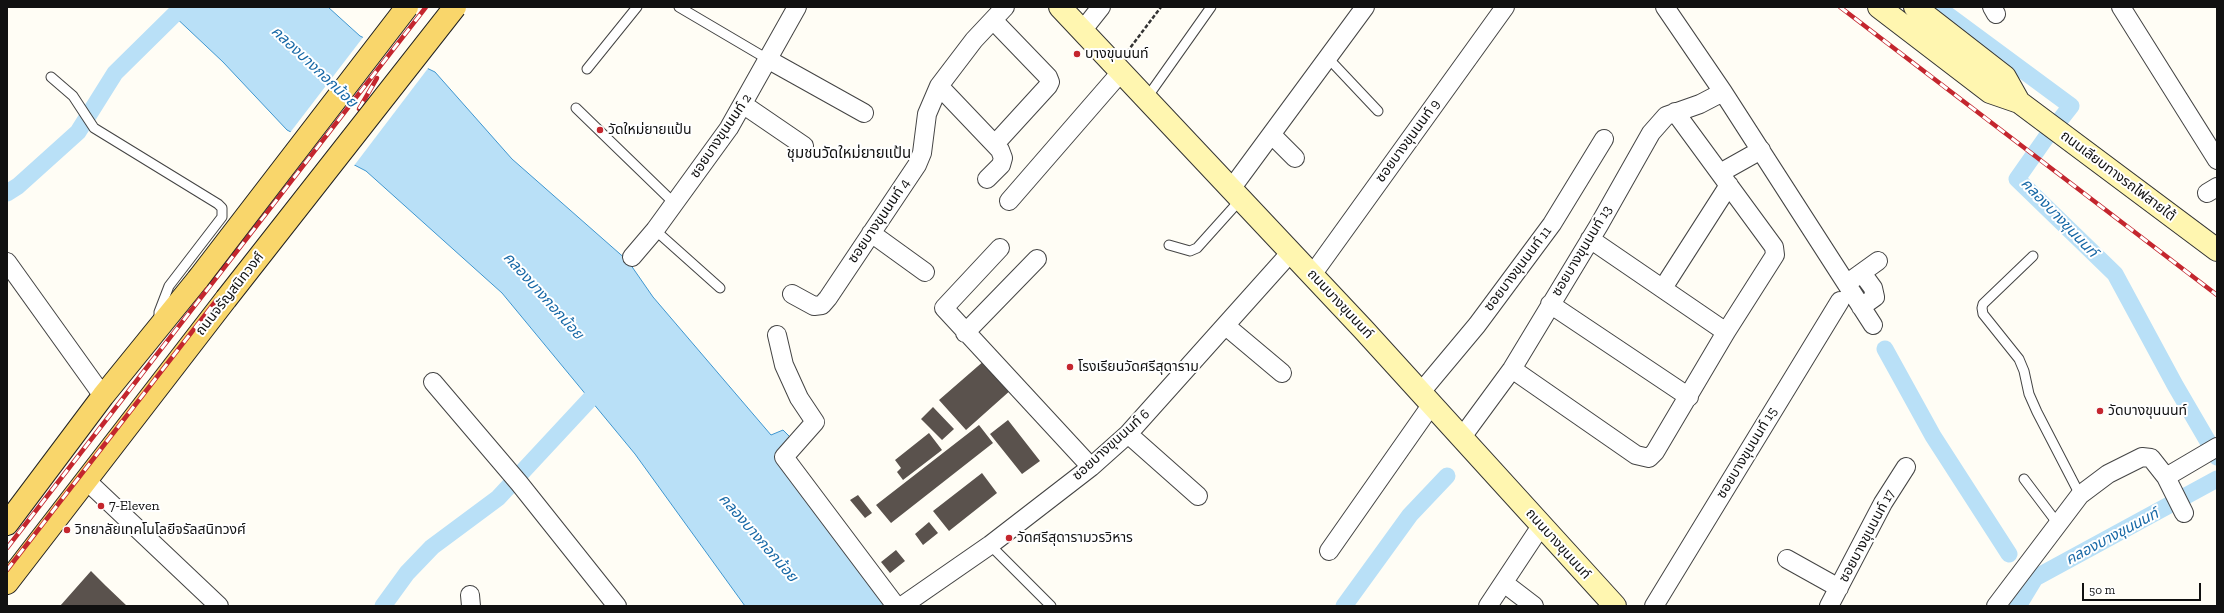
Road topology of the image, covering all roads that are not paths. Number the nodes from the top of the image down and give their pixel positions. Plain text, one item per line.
1 (407, 7) edge
2 (455, 7) edge
3 (636, 7) edge
4 (679, 7) edge
5 (797, 7) edge
6 (1005, 7) edge
7 (1060, 7) edge
8 (1100, 7) edge
9 (1211, 7) edge
10 (1349, 7) edge
11 (1365, 7) edge
12 (1505, 7) edge
13 (1665, 7) edge
14 (1879, 7) edge
15 (1915, 7) edge
16 (2121, 7) edge
17 (993, 20) junction
18 (1082, 31) junction
19 (1328, 58) junction
20 (769, 60) junction
21 (587, 69) dead end
22 (1118, 69) junction
23 (51, 77) dead end
24 (1998, 84) junction
25 (939, 86) junction
26 (1723, 92) junction
27 (1146, 99) junction
28 (744, 105) junction
29 (576, 108) dead end
30 (1378, 110) dead end
31 (1675, 112) junction
32 (864, 113) dead end
33 (1272, 135) junction
34 (1604, 138) dead end
35 (996, 144) junction
36 (804, 146) dead end
37 (1761, 150) junction
38 (1294, 158) dead end
39 (2217, 160) edge
40 (987, 179) dead end
41 (1724, 179) junction
42 (1231, 189) junction
43 (1009, 201) dead end
44 (674, 204) junction
45 (655, 230) junction
46 (871, 233) junction
47 (1590, 239) junction
48 (1169, 245) dead end
49 (1000, 248) dead end
50 (2217, 250) edge
51 (1291, 252) junction
52 (2033, 256) dead end
53 (632, 257) dead end
54 (1037, 259) dead end
55 (1878, 261) dead end
56 (7, 262) edge
57 (925, 272) dead end
58 (1862, 273) junction
59 (1312, 275) junction
60 (1846, 284) junction
61 (720, 288) dead end
62 (1663, 288) junction
63 (792, 294) dead end
64 (1840, 301) dead end
65 (1550, 304) junction
66 (1861, 307) junction
67 (1873, 325) dead end
68 (1226, 326) junction
69 (158, 328) junction
70 (1726, 332) junction
71 (965, 333) junction
72 (777, 335) dead end
73 (1512, 369) junction
74 (1282, 373) dead end
75 (433, 382) dead end
76 (102, 396) junction
77 (1689, 397) junction
78 (1427, 398) junction
79 (1128, 434) junction
80 (1462, 437) junction
81 (2212, 450) edge
82 (1091, 467) junction
83 (1906, 467) dead end
84 (2166, 477) junction
85 (2024, 479) dead end
86 (87, 480) junction
87 (2080, 495) junction
88 (1198, 496) dead end
89 (2180, 505) dead end
90 (10, 513) edge
91 (2058, 524) junction
92 (1541, 526) junction
93 (990, 545) junction
94 (1329, 551) dead end
95 (1787, 559) dead end
96 (7, 583) edge
97 (1504, 583) junction
98 (1839, 588) junction
99 (1613, 605) edge
100 (220, 606) edge
101 (617, 606) edge
102 (896, 606) edge
103 (902, 606) edge
104 (1051, 606) edge
105 (1488, 606) edge
106 (1534, 606) edge
107 (1654, 606) edge
108 (1829, 606) edge
109 (1996, 606) edge

1 - 69 main road, bridge
2 - 86 main road, ถนนจรัญสนิทวงศ์, bridge
3 - 21 lane
4 - 20 lane
5 - 20 street, ซอยบางขุนนนท์ 2
6 - 17 street, ซอยบางขุนนนท์ 4
7 - 18 street, ถนนบางขุนนนท์
8 - 18 street
9 - 27 lane
10 - 42 street
11 - 19 street
12 - 59 street, ซอยบางขุนนนท์ 9
13 - 26 street
14 - 24 street
15 - 24 street
16 - 39 street
17 - 25 street, ซอยบางขุนนนท์ 4
17 - 35 street
18 - 22 street, ถนนบางขุนนนท์
19 - 30 lane
19 - 33 street
20 - 28 street, ซอยบางขุนนนท์ 2
20 - 32 street
22 - 27 street, ถนนบางขุนนนท์
22 - 43 street
23 - 69 lane
24 - 50 street, ถนนเลียบทางรถไฟสายใต้
25 - 35 street
25 - 46 street, ซอยบางขุนนนท์ 4
26 - 31 street, ซอยบางขุนนนท์ 13
26 - 37 street
27 - 42 street, ถนนบางขุนนนท์
28 - 36 street
28 - 44 street, ซอยบางขุนนนท์ 2
29 - 44 lane
31 - 41 street
31 - 47 street, ซอยบางขุนนนท์ 13
33 - 38 street
33 - 42 street
34 - 78 street, ซอยบางขุนนนท์ 11
35 - 40 street
37 - 41 street
37 - 60 street
41 - 62 street
41 - 70 street
42 - 48 lane
42 - 51 street, ถนนบางขุนนนท์
44 - 45 street, ซอยบางขุนนนท์ 2
45 - 53 street, ซอยบางขุนนนท์ 2
45 - 61 lane
46 - 57 street
46 - 63 street, ซอยบางขุนนนท์ 4
47 - 62 street
47 - 65 street, ซอยบางขุนนนท์ 13
49 - 71 street
51 - 59 street, ถนนบางขุนนนท์
51 - 68 street, ซอยบางขุนนนท์ 6
52 - 87 lane
54 - 71 street
55 - 58 street
56 - 76 street
58 - 60 street
58 - 66 street
59 - 78 street, ถนนบางขุนนนท์
60 - 66 street
62 - 70 street
64 - 107 street, ซอยบางขุนนนท์ 15
65 - 73 street, ซอยบางขุนนนท์ 13
65 - 77 street
66 - 67 street
68 - 74 street
68 - 79 street, ซอยบางขุนนนท์ 6
69 - 76 main road
70 - 77 street
71 - 82 street
72 - 102 street
73 - 77 street
73 - 80 street, ซอยบางขุนนนท์ 13
75 - 101 street
76 - 90 main road
78 - 80 street, ถนนบางขุนนนท์
78 - 94 street, ซอยบางขุนนนท์ 11
79 - 82 street, ซอยบางขุนนนท์ 6
79 - 88 street
80 - 92 street, ถนนบางขุนนนท์
81 - 84 street
82 - 93 street, ซอยบางขุนนนท์ 6
83 - 98 street, ซอยบางขุนนนท์ 17
84 - 87 street
84 - 89 street
85 - 91 lane
86 - 96 main road, ถนนจรัญสนิทวงศ์
86 - 100 street
87 - 91 street
91 - 109 street
92 - 97 street
92 - 99 street, ถนนบางขุนนนท์
93 - 103 street, ซอยบางขุนนนท์ 6
93 - 104 lane
95 - 98 street
97 - 105 street
97 - 106 street
98 - 108 street, ซอยบางขุนนนท์ 17

